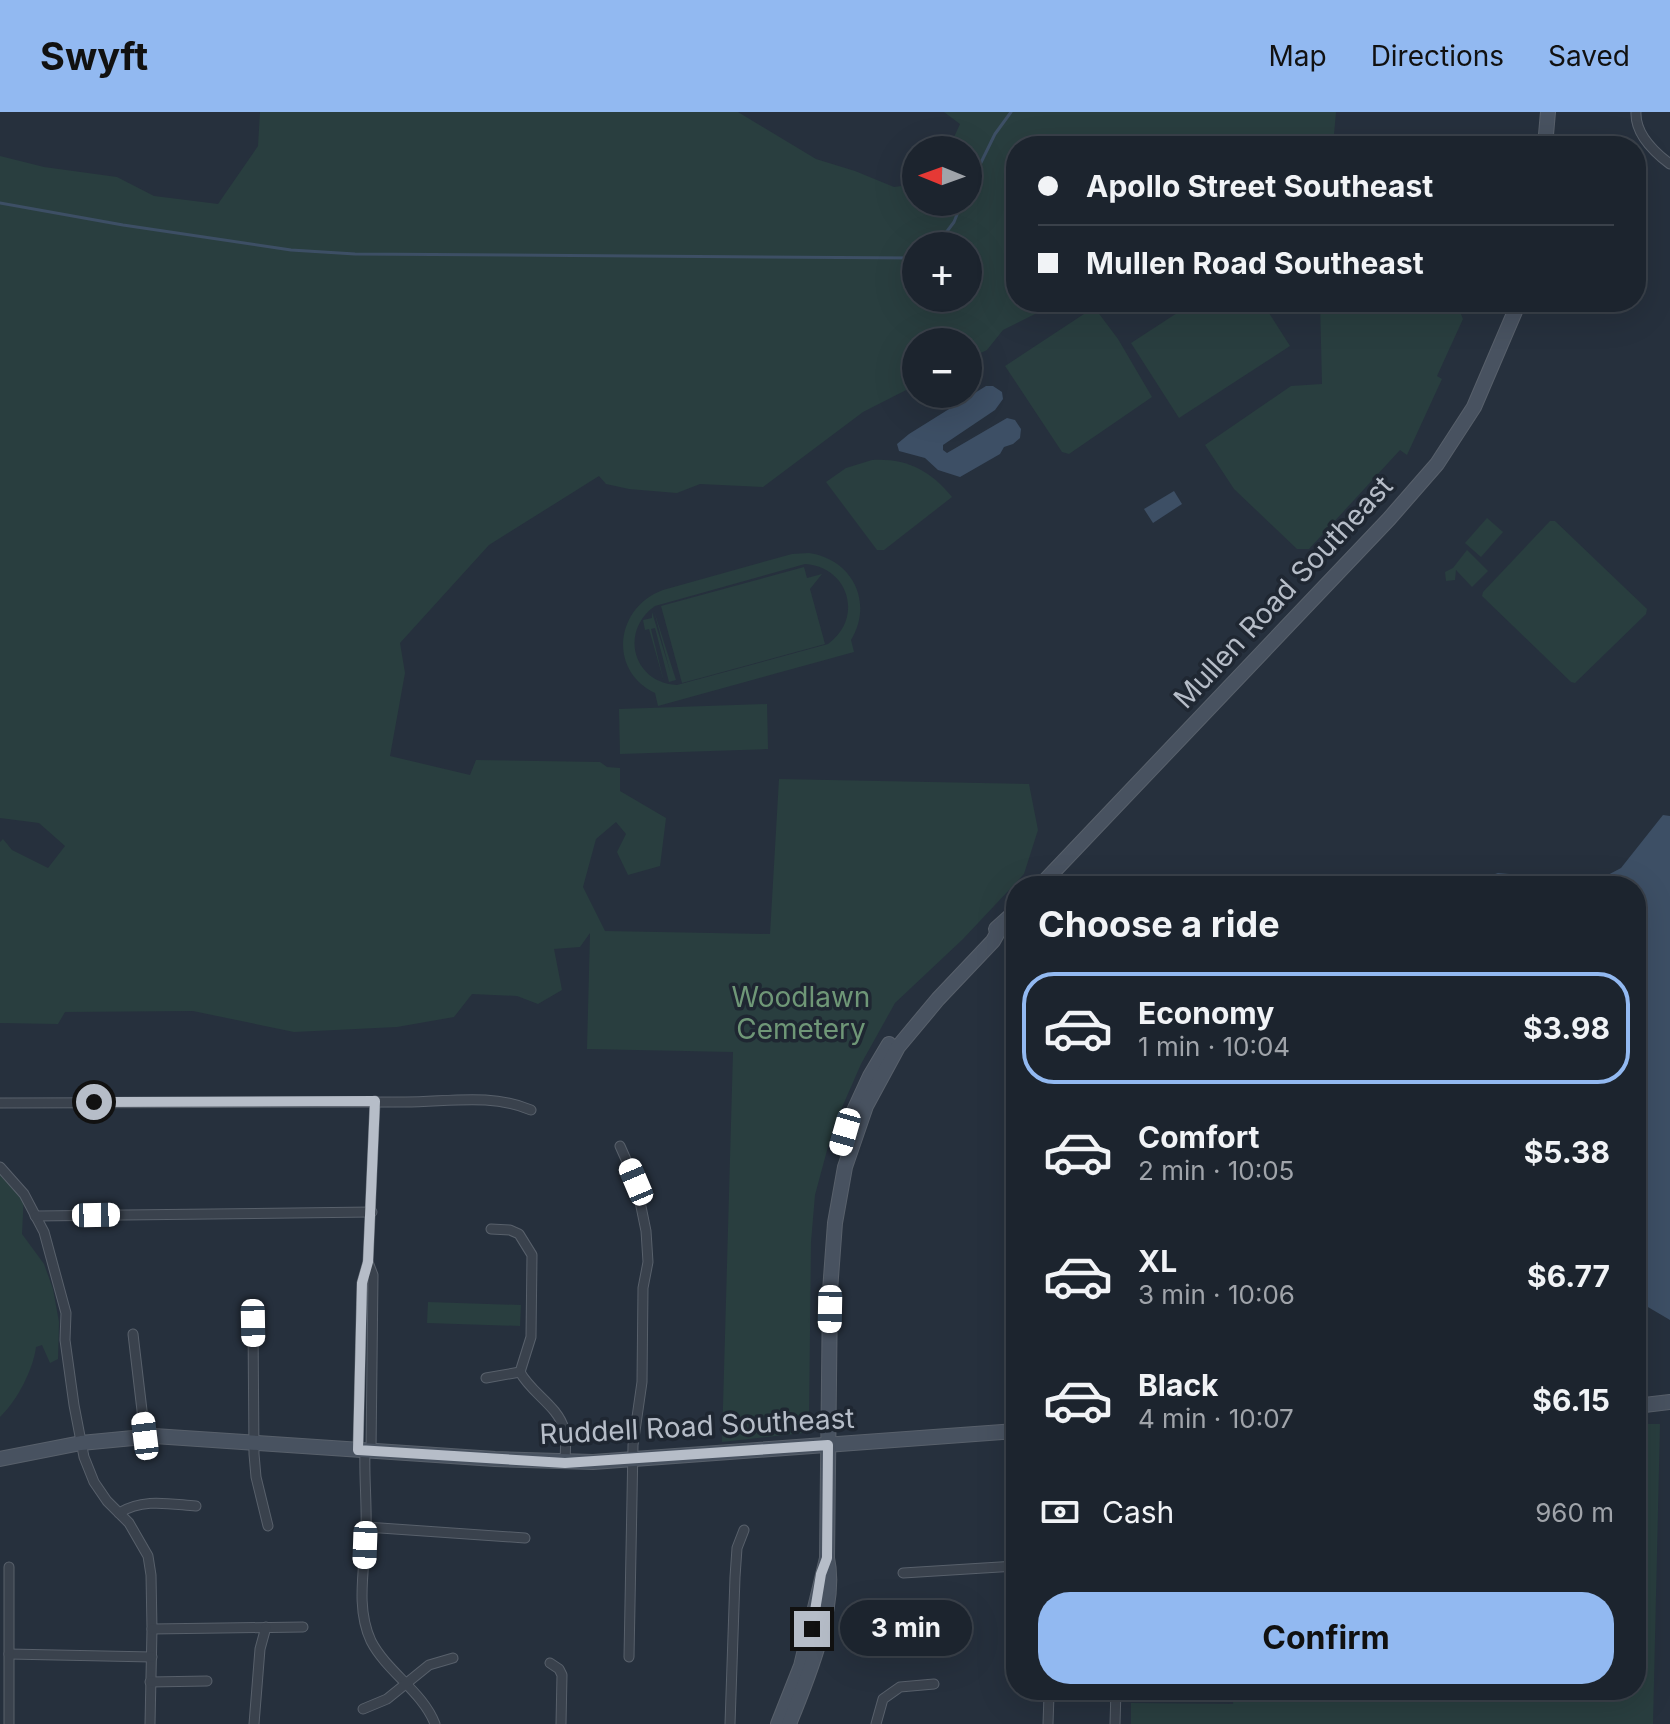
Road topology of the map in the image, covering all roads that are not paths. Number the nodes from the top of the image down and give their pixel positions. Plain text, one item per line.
1 (1548, 112) edge
2 (1636, 112) edge
3 (1546, 136) edge
4 (1643, 136) edge
5 (1646, 139) edge
6 (1670, 164) edge
7 (1515, 312) edge
8 (1050, 876) edge
9 (1006, 921) edge
10 (375, 1101) junction
11 (0, 1103) edge
12 (531, 1110) dead end
13 (620, 1146) dead end
14 (0, 1167) edge
15 (372, 1212) junction
16 (35, 1216) junction
17 (491, 1229) dead end
18 (253, 1323) dead end
19 (133, 1334) dead end
20 (520, 1372) junction
21 (486, 1378) dead end
22 (1670, 1402) edge
23 (1646, 1405) edge
24 (1006, 1432) edge
25 (145, 1436) junction
26 (254, 1442) junction
27 (81, 1443) junction
28 (828, 1445) junction
29 (364, 1450) junction
30 (0, 1459) edge
31 (633, 1460) junction
32 (565, 1463) junction
33 (196, 1506) dead end
34 (119, 1513) junction
35 (268, 1526) dead end
36 (366, 1527) junction
37 (744, 1530) dead end
38 (525, 1538) dead end
39 (827, 1558) junction
40 (9, 1567) dead end
41 (1006, 1567) edge
42 (903, 1573) dead end
43 (5, 1593) edge
44 (266, 1627) junction
45 (303, 1627) dead end
46 (152, 1629) junction
47 (9, 1654) junction
48 (152, 1657) junction
49 (629, 1657) dead end
50 (453, 1658) dead end
51 (550, 1663) dead end
52 (207, 1681) dead end
53 (150, 1682) junction
54 (404, 1683) junction
55 (934, 1684) dead end
56 (1049, 1700) edge
57 (1116, 1700) edge
58 (363, 1709) dead end
59 (9, 1724) edge
60 (150, 1724) edge
61 (254, 1724) edge
62 (435, 1724) edge
63 (561, 1724) edge
64 (730, 1724) edge
65 (778, 1724) edge
66 (789, 1724) edge
67 (876, 1724) edge
68 (1048, 1724) edge
69 (1115, 1724) edge

1 - 3 street
2 - 4 street
5 - 6 street
7 - 8 street, Mullen Road Southeast
9 - 28 street
10 - 11 street
10 - 12 street
10 - 15 street
13 - 31 street
14 - 16 street
15 - 16 street
15 - 29 street
16 - 27 street
17 - 20 street
18 - 26 street
19 - 25 street
20 - 21 street
20 - 32 street
22 - 23 street
24 - 28 street, Ruddell Road Southeast
25 - 26 street, Ruddell Road Southeast
25 - 27 street, Ruddell Road Southeast
26 - 29 street, Ruddell Road Southeast
26 - 35 street
27 - 30 street, Ruddell Road Southeast
27 - 34 street
28 - 31 street, Ruddell Road Southeast
28 - 39 street
29 - 32 street, Ruddell Road Southeast
29 - 36 street
31 - 32 street, Ruddell Road Southeast
31 - 49 street
33 - 34 street
34 - 46 street
36 - 38 street
36 - 54 street
37 - 64 street
39 - 65 street
39 - 66 street
40 - 43 street
41 - 42 street
43 - 47 street
44 - 45 street
44 - 46 street
44 - 61 street
46 - 48 street
47 - 48 street
47 - 59 street
48 - 53 street
50 - 54 street
51 - 63 street
52 - 53 street
53 - 60 street
54 - 58 street
54 - 62 street
55 - 67 street
56 - 68 street
57 - 69 street

